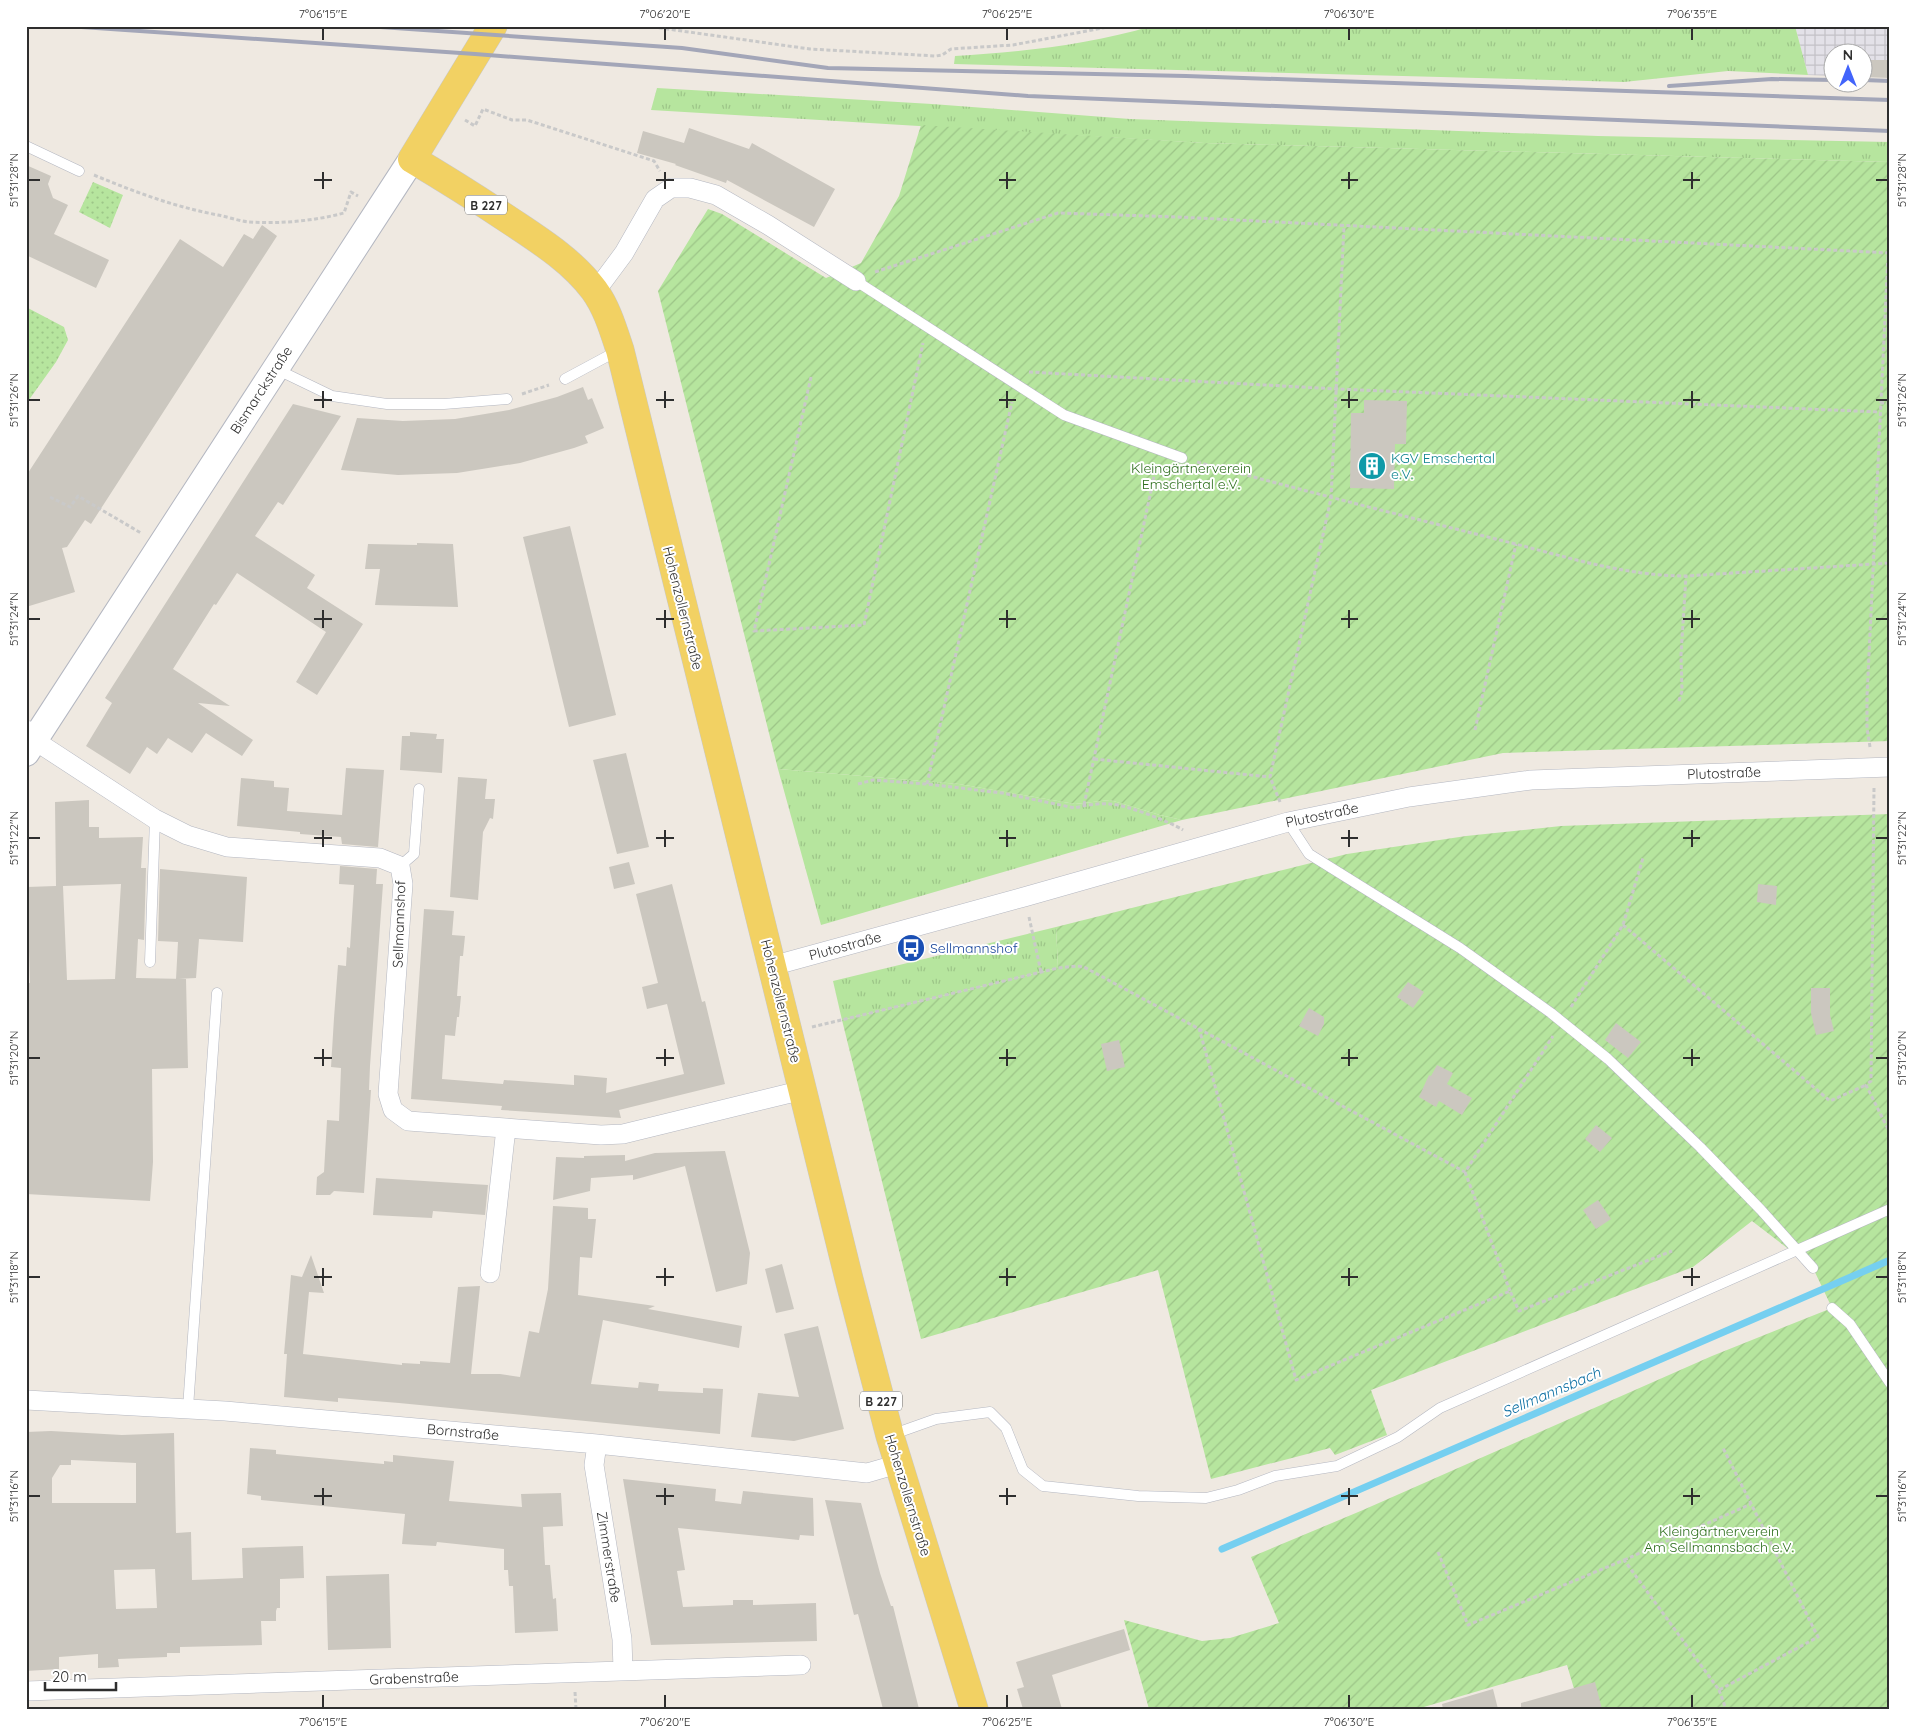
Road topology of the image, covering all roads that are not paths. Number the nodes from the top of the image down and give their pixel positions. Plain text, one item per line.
1 (492, 26) edge
2 (26, 146) edge
3 (412, 159) junction
4 (79, 171) road end
5 (856, 281) joint
6 (595, 292) junction
7 (620, 350) junction
8 (275, 368) junction
9 (565, 379) road end
10 (507, 399) road end
11 (1182, 458) road end
12 (29, 741) edge
13 (1882, 767) edge
14 (419, 789) dead end
15 (156, 819) junction
16 (1288, 822) junction
17 (400, 866) junction
18 (150, 962) dead end
19 (772, 966) junction
20 (216, 993) dead end
21 (803, 1090) junction
22 (506, 1128) junction
23 (1890, 1209) edge
24 (1795, 1249) junction
25 (1813, 1268) dead end
26 (490, 1273) dead end
27 (1832, 1308) dead end
28 (1890, 1383) edge
29 (26, 1400) edge
30 (188, 1408) junction
31 (890, 1436) junction
32 (597, 1444) junction
33 (898, 1464) junction
34 (801, 1665) dead end
35 (623, 1670) junction
36 (26, 1691) edge
37 (974, 1709) edge

1 - 3 main road, Bismarckstraße
2 - 4 lane
3 - 6 main road, Hohenzollernstraße / B 227
3 - 8 main road, Bismarckstraße
5 - 6 street
5 - 11 lane
6 - 7 main road, Hohenzollernstraße / B 227
7 - 9 lane
7 - 19 main road, Hohenzollernstraße / B 227
8 - 10 lane
8 - 12 main road, Bismarckstraße
12 - 15 street, Sellmannshof
13 - 16 street, Plutostraße
14 - 17 lane
15 - 17 street, Sellmannshof
15 - 18 lane
16 - 19 street, Plutostraße
16 - 24 lane
17 - 22 street, Sellmannshof
19 - 21 main road, Hohenzollernstraße / B 227
20 - 30 lane
21 - 22 street, Sellmannshof
21 - 31 main road, Hohenzollernstraße / B 227
22 - 26 street
23 - 24 lane
24 - 25 lane
24 - 31 lane
27 - 28 lane
29 - 30 street, Bornstraße
30 - 32 street, Bornstraße
31 - 33 main road, Hohenzollernstraße / B 227
32 - 33 street, Bornstraße
32 - 35 street, Zimmerstraße
33 - 37 main road, Hohenzollernstraße / B 227
34 - 35 street, Grabenstraße
35 - 36 street, Grabenstraße

